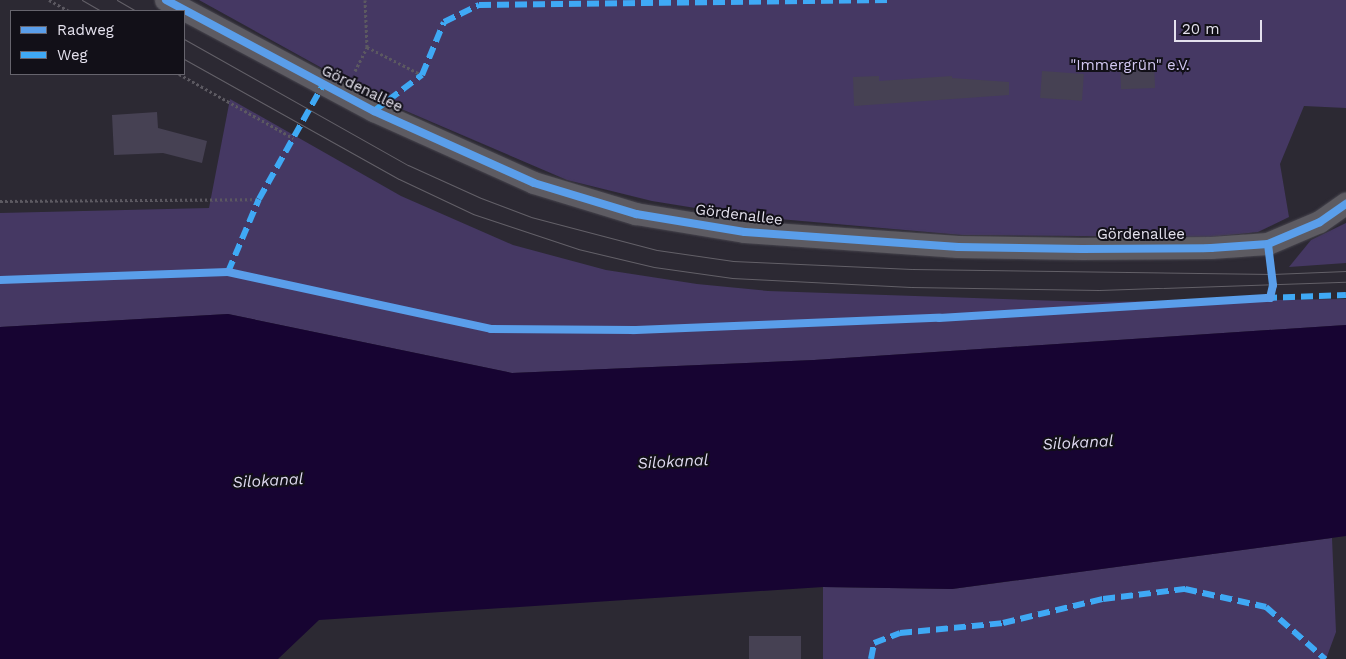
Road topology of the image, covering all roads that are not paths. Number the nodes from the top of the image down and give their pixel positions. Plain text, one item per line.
1 (166, 0) edge
2 (184, 10) edge
3 (185, 10) edge
4 (1346, 204) edge

1 - 2 street, Gördenallee
3 - 4 street, Gördenallee

